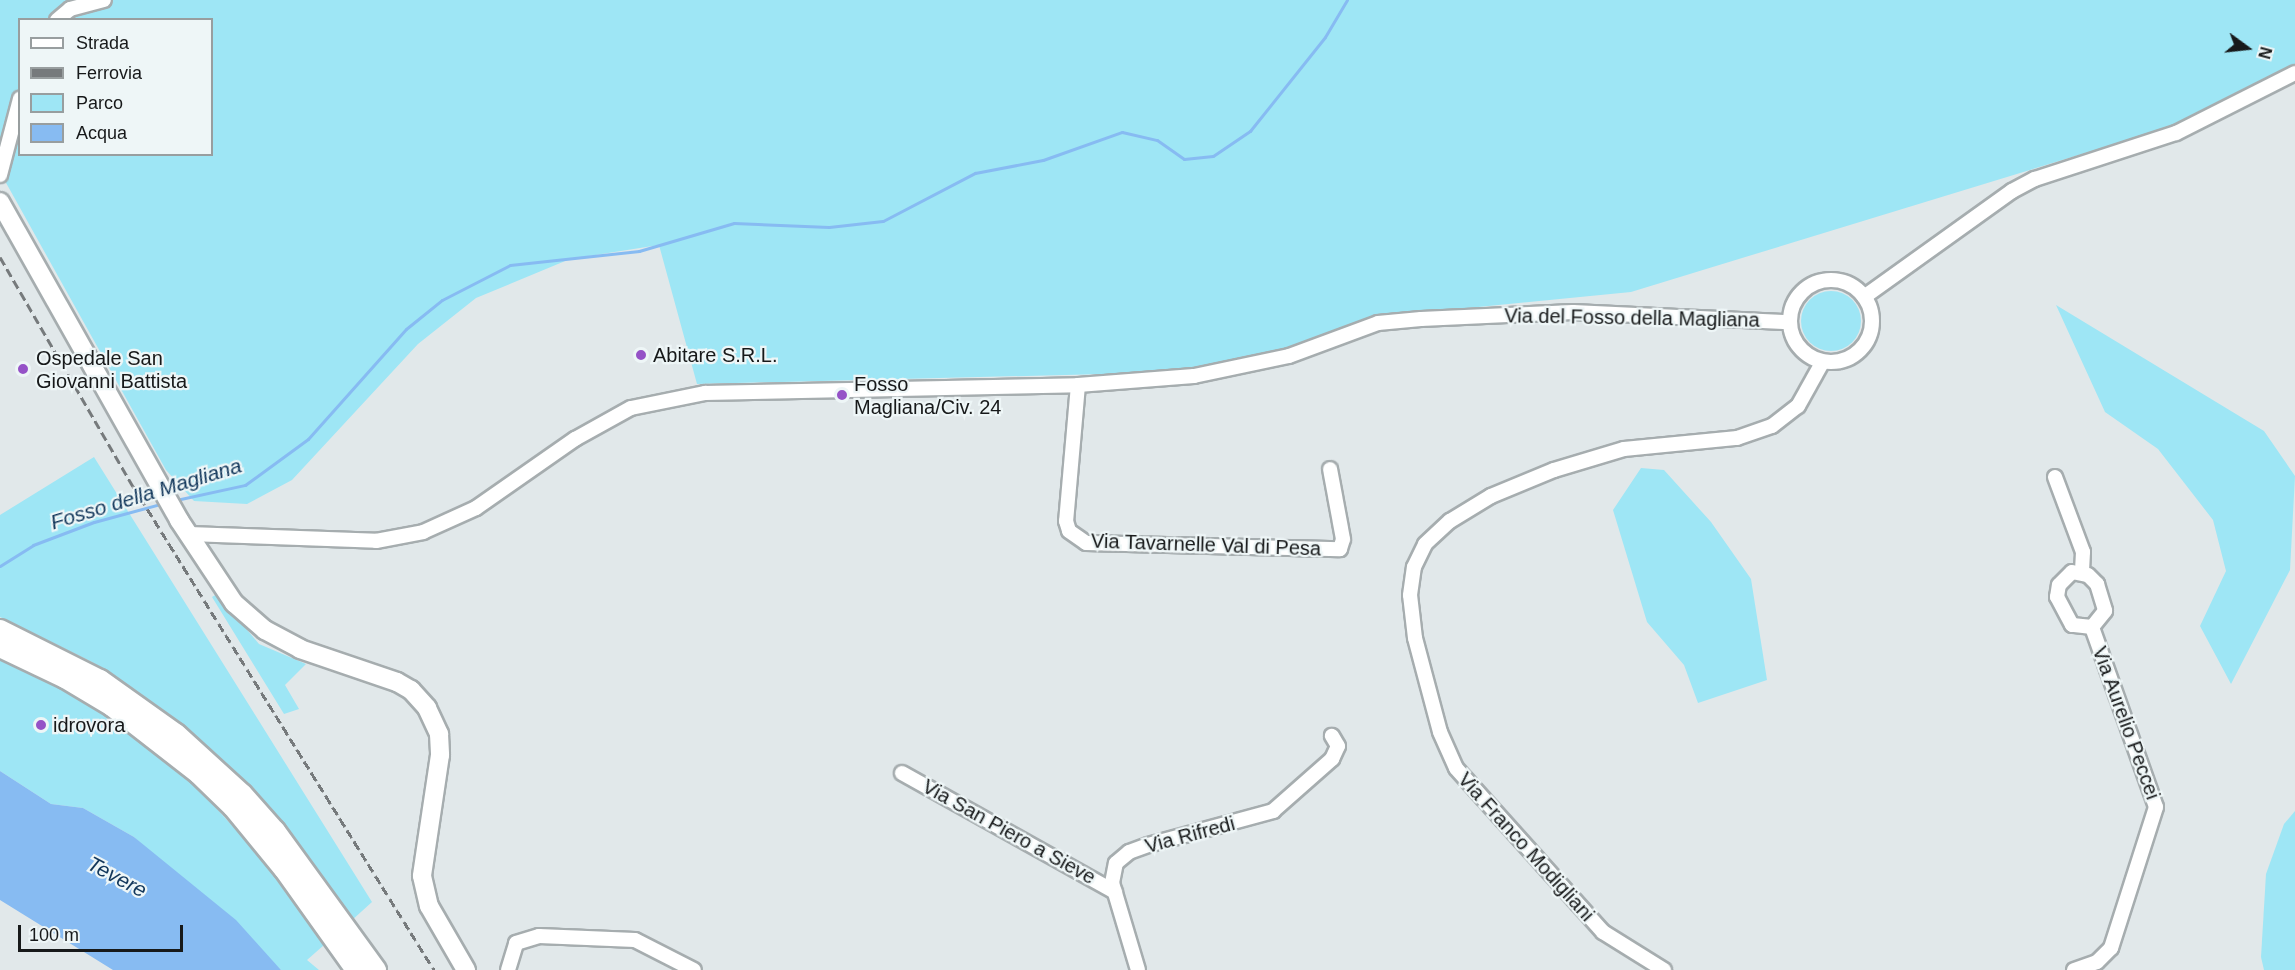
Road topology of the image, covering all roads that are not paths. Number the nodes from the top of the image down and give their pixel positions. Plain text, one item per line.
1 (104, 0) edge
2 (59, 18) edge
3 (2295, 73) edge
4 (18, 104) edge
5 (14, 115) junction
6 (0, 129) edge
7 (0, 175) edge
8 (0, 202) edge
9 (1864, 297) junction
10 (1790, 322) junction
11 (1823, 361) junction
12 (1078, 385) junction
13 (1330, 469) dead end
14 (2055, 477) dead end
15 (184, 527) junction
16 (2082, 573) junction
17 (2092, 627) junction
18 (0, 630) edge
19 (0, 646) edge
20 (126, 706) junction
21 (1332, 736) dead end
22 (902, 773) dead end
23 (1115, 892) junction
24 (356, 970) edge
25 (376, 970) edge
26 (466, 970) edge
27 (508, 970) edge
28 (694, 970) edge
29 (1138, 970) edge
30 (1664, 970) edge
31 (2074, 970) edge

1 - 2 street
3 - 9 street
4 - 5 street
5 - 6 street
5 - 7 street
8 - 15 main road
9 - 10 street
9 - 11 street
10 - 11 street
10 - 12 street, Via del Fosso della Magliana
11 - 30 street, Via Franco Modigliani
12 - 13 street, Via Tavarnelle Val di Pesa
12 - 15 street, Via del Fosso della Magliana
14 - 16 street
15 - 26 main road
16 - 17 street
16 - 17 street
17 - 31 street, Via Aurelio Peccei
18 - 20 highway
19 - 20 highway
20 - 24 highway
20 - 25 highway
21 - 23 street, Via Rifredi
22 - 23 street, Via San Piero a Sieve
23 - 29 street, Via Rifredi
27 - 28 street

